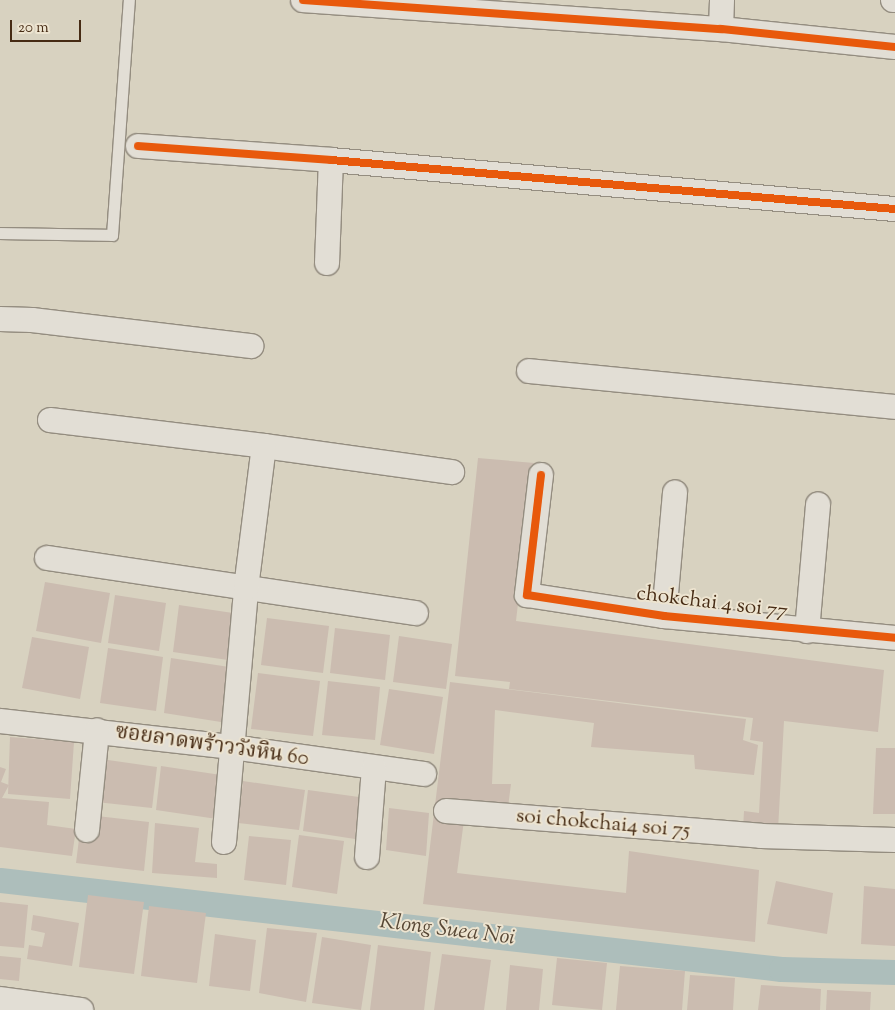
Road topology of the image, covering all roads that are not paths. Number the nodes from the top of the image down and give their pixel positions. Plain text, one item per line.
1 (130, 0) edge
2 (303, 0) edge
3 (722, 0) edge
4 (721, 29) junction
5 (895, 47) edge
6 (138, 146) dead end
7 (331, 160) junction
8 (895, 209) edge
9 (0, 232) edge
10 (327, 263) dead end
11 (0, 319) edge
12 (251, 346) dead end
13 (529, 371) dead end
14 (895, 407) edge
15 (50, 420) dead end
16 (264, 446) junction
17 (452, 472) dead end
18 (541, 475) dead end
19 (674, 492) dead end
20 (818, 504) dead end
21 (47, 558) dead end
22 (246, 588) junction
23 (416, 613) dead end
24 (664, 616) junction
25 (807, 631) junction
26 (895, 638) edge
27 (0, 722) edge
28 (97, 730) junction
29 (232, 747) junction
30 (374, 768) junction
31 (424, 774) dead end
32 (446, 811) dead end
33 (87, 830) dead end
34 (895, 840) edge
35 (224, 842) dead end
36 (367, 857) dead end
37 (0, 999) edge
38 (40, 1007) edge
39 (81, 1010) edge

1 - 9 lane
2 - 4 street
3 - 4 street
4 - 5 street
6 - 7 street
7 - 8 street
7 - 10 street
11 - 12 street
13 - 14 street
15 - 16 street
16 - 17 street
16 - 22 street
18 - 24 street, chokchai 4 soi 77
19 - 24 street
20 - 25 street
21 - 22 street
22 - 23 street
22 - 29 street
24 - 25 street, chokchai 4 soi 77
25 - 26 street, chokchai 4 soi 77
27 - 28 street, ซอยลาดพร้าววังหิน 60
28 - 29 street, ซอยลาดพร้าววังหิน 60
28 - 33 street
29 - 30 street, ซอยลาดพร้าววังหิน 60
29 - 35 street
30 - 31 street, ซอยลาดพร้าววังหิน 60
30 - 36 street
32 - 34 street, soi chokchai4 soi 75
37 - 38 street
38 - 39 street

